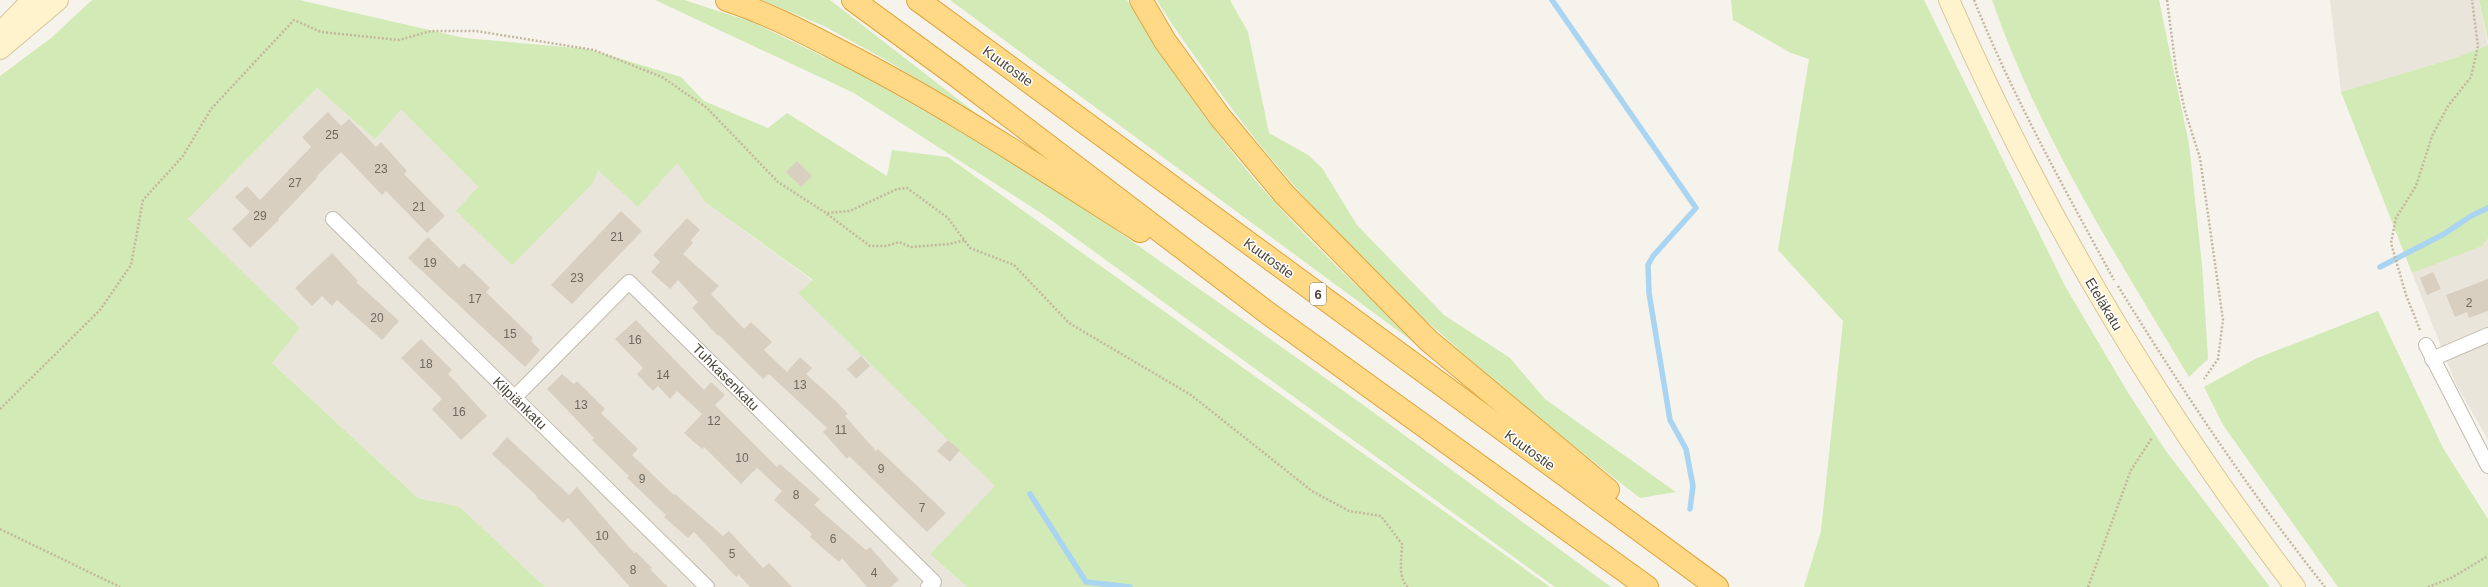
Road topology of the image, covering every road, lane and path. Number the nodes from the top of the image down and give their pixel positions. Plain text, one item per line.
1 (32, 0) edge
2 (58, 0) edge
3 (727, 0) edge
4 (853, 0) edge
5 (918, 0) edge
6 (1141, 0) edge
7 (1949, 0) edge
8 (1974, 0) edge
9 (2167, 0) edge
10 (2472, 0) edge
11 (0, 33) edge
12 (0, 49) edge
13 (826, 214) junction
14 (333, 219) dead end
15 (965, 240) junction
16 (1269, 314) junction
17 (2488, 335) edge
18 (2426, 345) joint
19 (2432, 359) junction
20 (2204, 379) dead end
21 (514, 398) junction
22 (0, 409) edge
23 (2152, 438) dead end
24 (2488, 466) edge
25 (0, 529) edge
26 (2488, 556) edge
27 (120, 587) edge
28 (707, 587) edge
29 (928, 587) edge
30 (1408, 587) edge
31 (1647, 587) edge
32 (1717, 587) edge
33 (1724, 587) edge
34 (2088, 587) edge
35 (2295, 587) edge
36 (2325, 587) edge
37 (2428, 587) edge

1 - 11 main road
2 - 12 main road
3 - 16 highway
4 - 16 highway
5 - 32 highway, Kuutostie / 6
6 - 33 highway
7 - 35 main road, Eteläkatu
8 - 36 path
9 - 20 path
10 - 18 path
13 - 15 path
13 - 15 path
13 - 22 path
14 - 21 street, Kilpiänkatu
15 - 30 path
16 - 31 highway
17 - 19 street
18 - 19 street
19 - 24 street
21 - 28 street, Kilpiänkatu
21 - 29 street, Tuhkasenkatu
23 - 34 path
25 - 27 path
26 - 37 path

